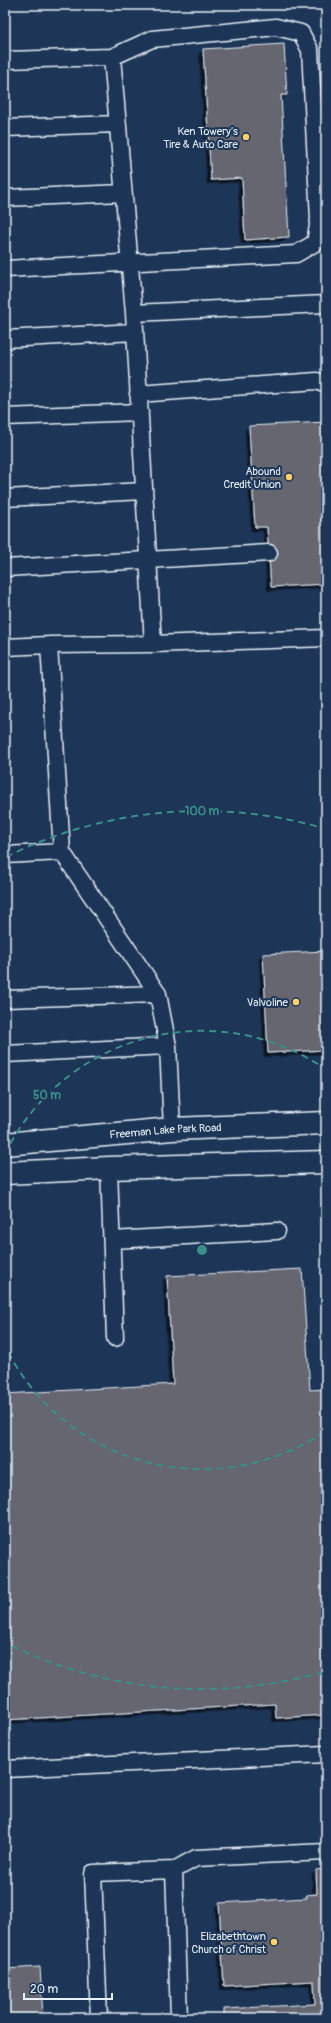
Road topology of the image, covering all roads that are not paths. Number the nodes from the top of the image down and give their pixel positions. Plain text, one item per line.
1 (112, 57) junction
2 (5, 60) edge
3 (118, 124) junction
4 (5, 128) edge
5 (123, 193) junction
6 (5, 198) edge
7 (130, 263) junction
8 (5, 269) edge
9 (326, 304) edge
10 (134, 313) junction
11 (135, 332) junction
12 (5, 339) edge
13 (326, 385) edge
14 (138, 394) junction
15 (140, 412) junction
16 (5, 417) edge
17 (144, 491) junction
18 (5, 498) edge
19 (269, 553) dead end
20 (148, 560) junction
21 (5, 568) edge
22 (326, 638) edge
23 (153, 644) junction
24 (49, 645) junction
25 (5, 647) edge
26 (62, 852) junction
27 (5, 855) edge
28 (158, 994) junction
29 (5, 999) edge
30 (168, 1046) junction
31 (5, 1054) edge
32 (326, 1122) edge
33 (172, 1129) junction
34 (5, 1144) edge
35 (326, 1162) edge
36 (110, 1168) junction
37 (5, 1174) edge
38 (277, 1231) dead end
39 (112, 1240) junction
40 (115, 1338) dead end
41 (326, 1754) edge
42 (5, 1769) edge
43 (326, 1852) edge
44 (174, 1870) junction
45 (99, 2018) edge
46 (180, 2018) edge

1 - 2 lane
1 - 3 lane
1 - 7 lane
3 - 4 lane
3 - 5 lane
5 - 6 lane
5 - 7 lane
7 - 8 lane
7 - 10 lane
9 - 10 lane
10 - 11 lane
11 - 12 lane
11 - 14 lane
13 - 14 lane
14 - 15 lane
15 - 16 lane
15 - 17 lane
17 - 18 lane
17 - 20 lane
19 - 20 lane
20 - 21 lane
20 - 23 lane
22 - 23 lane
23 - 24 lane
24 - 25 lane
24 - 26 lane
26 - 27 lane
26 - 28 lane
28 - 29 lane
28 - 30 lane
30 - 31 lane
30 - 33 lane
32 - 33 street, Freeman Lake Park Road
33 - 34 street, Freeman Lake Park Road
35 - 36 street
36 - 37 street
36 - 39 lane
38 - 39 lane
39 - 40 lane
41 - 42 lane
43 - 44 lane
44 - 45 lane
44 - 46 lane

